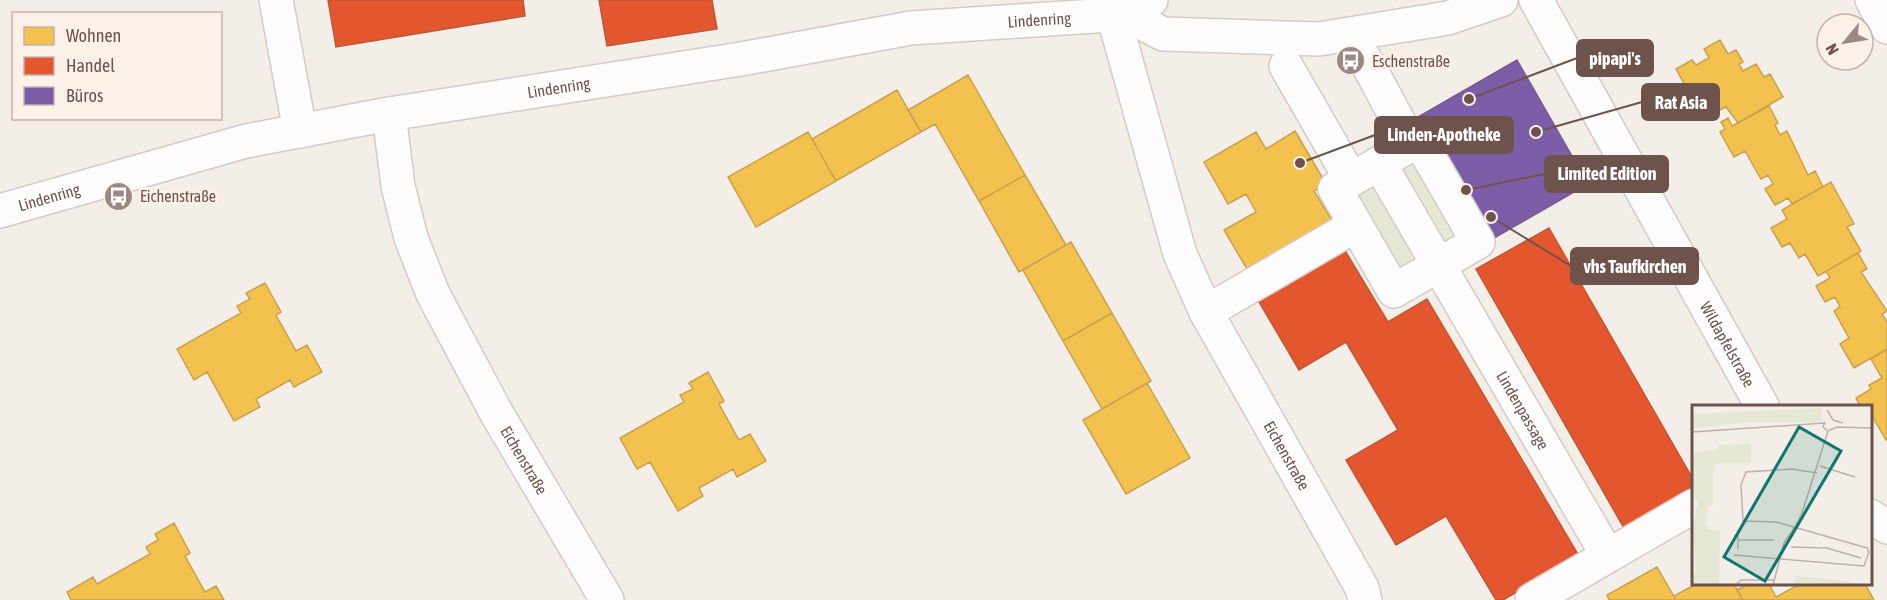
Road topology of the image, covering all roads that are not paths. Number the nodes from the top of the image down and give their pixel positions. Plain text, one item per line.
1 (276, 0) edge
2 (1501, 0) edge
3 (1536, 0) edge
4 (1872, 0) edge
5 (1124, 7) edge
6 (1887, 27) edge
7 (1365, 59) dead end
8 (1286, 66) dead end
9 (389, 114) junction
10 (300, 131) junction
11 (1411, 145) junction
12 (1379, 163) junction
13 (1351, 179) junction
14 (1450, 193) junction
15 (0, 211) edge
16 (1410, 216) junction
17 (1361, 233) junction
18 (1438, 265) junction
19 (1206, 312) junction
20 (1761, 405) edge
21 (1692, 507) edge
22 (1872, 517) edge
23 (1887, 527) edge
24 (1608, 556) junction
25 (607, 600) edge
26 (1365, 600) edge
27 (1532, 600) edge

1 - 10 street
2 - 5 street
3 - 20 street, Wildapfelstraße
4 - 6 street
5 - 9 street, Lindenring
5 - 19 street, Eichenstraße
7 - 11 street
8 - 13 street
9 - 10 street, Lindenring
9 - 25 street, Eichenstraße
10 - 15 street, Lindenring
11 - 12 street
11 - 14 street
12 - 13 street
12 - 16 street, Lindenpassage
13 - 17 street
14 - 16 street
14 - 18 street
16 - 17 street
16 - 18 street, Lindenpassage
17 - 18 street
17 - 19 street
18 - 24 street, Lindenpassage
19 - 26 street, Eichenstraße
21 - 24 street
22 - 23 street
24 - 27 street

